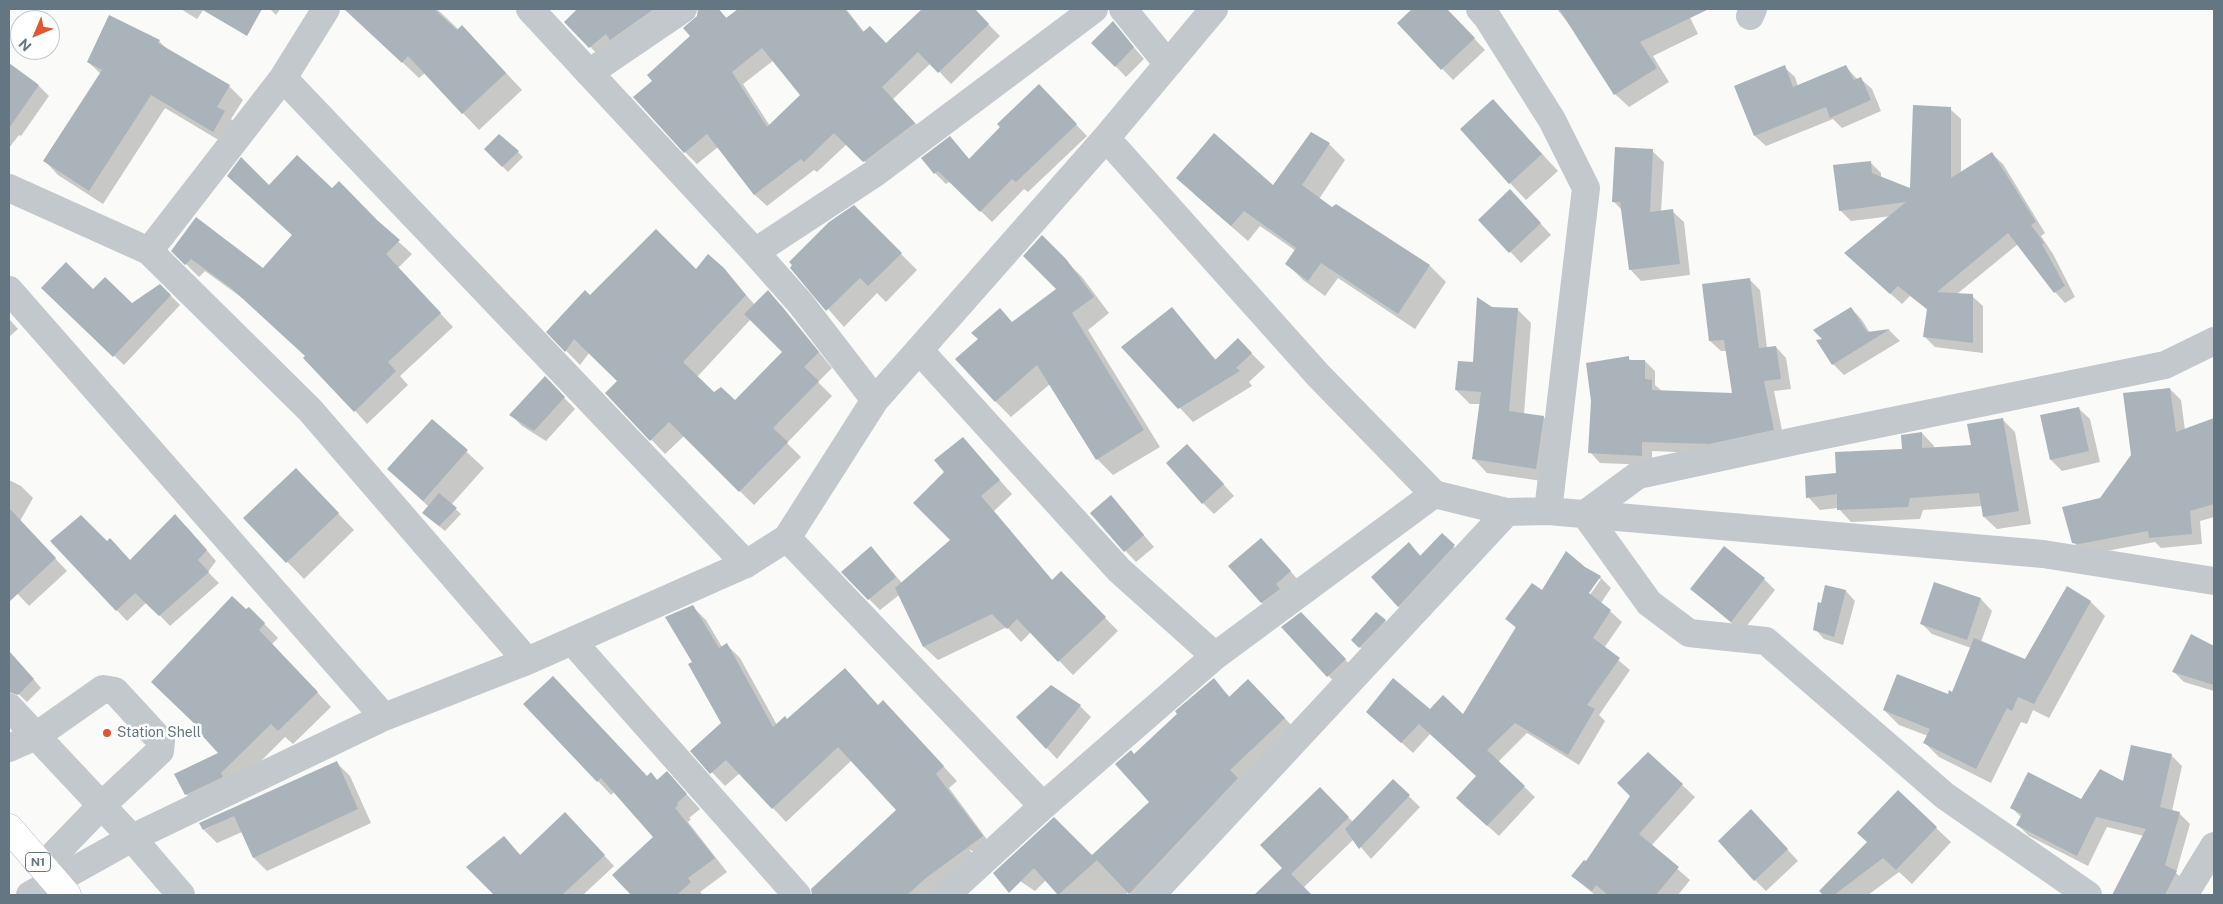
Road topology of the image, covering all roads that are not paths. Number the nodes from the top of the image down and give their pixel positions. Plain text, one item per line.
1 (326, 9) edge
2 (530, 9) edge
3 (683, 9) edge
4 (1094, 9) edge
5 (1123, 9) edge
6 (1214, 9) edge
7 (1480, 9) edge
8 (1168, 64) junction
9 (589, 73) junction
10 (283, 78) junction
11 (1106, 138) junction
12 (9, 188) edge
13 (149, 251) junction
14 (755, 252) junction
15 (9, 290) edge
16 (2214, 341) edge
17 (919, 350) junction
18 (875, 400) junction
19 (1434, 494) junction
20 (1548, 511) junction
21 (1507, 512) junction
22 (1585, 514) junction
23 (787, 538) junction
24 (746, 564) junction
25 (2214, 581) edge
26 (572, 641) junction
27 (1215, 656) junction
28 (527, 661) junction
29 (9, 707) edge
30 (384, 717) junction
31 (36, 736) junction
32 (9, 748) edge
33 (101, 806) junction
34 (1043, 806) junction
35 (9, 828) edge
36 (132, 838) junction
37 (2214, 846) edge
38 (54, 881) edge
39 (30, 895) edge
40 (181, 895) edge
41 (797, 895) edge
42 (946, 895) edge
43 (1151, 895) edge
44 (2088, 895) edge
45 (2184, 895) edge

1 - 10 street
2 - 9 street
3 - 9 street
4 - 14 street
5 - 8 street
6 - 8 street
7 - 20 street
8 - 11 street
9 - 14 street
10 - 13 street
10 - 24 street
11 - 17 street
11 - 19 street
12 - 13 street
13 - 28 street
14 - 18 street
15 - 30 street
16 - 22 street
17 - 18 street
17 - 27 street
18 - 23 street
19 - 21 street
19 - 27 street
20 - 21 street
20 - 22 street
21 - 43 street
22 - 25 street
22 - 44 street
23 - 24 street
23 - 34 street
24 - 26 street
26 - 28 street
26 - 41 street
27 - 34 street
28 - 30 street
29 - 31 street
30 - 36 street
31 - 32 street
31 - 33 street
31 - 33 street
33 - 36 street
33 - 38 street
34 - 42 street
35 - 38 highway, N1
36 - 38 street
36 - 40 street
37 - 45 street
38 - 39 street

